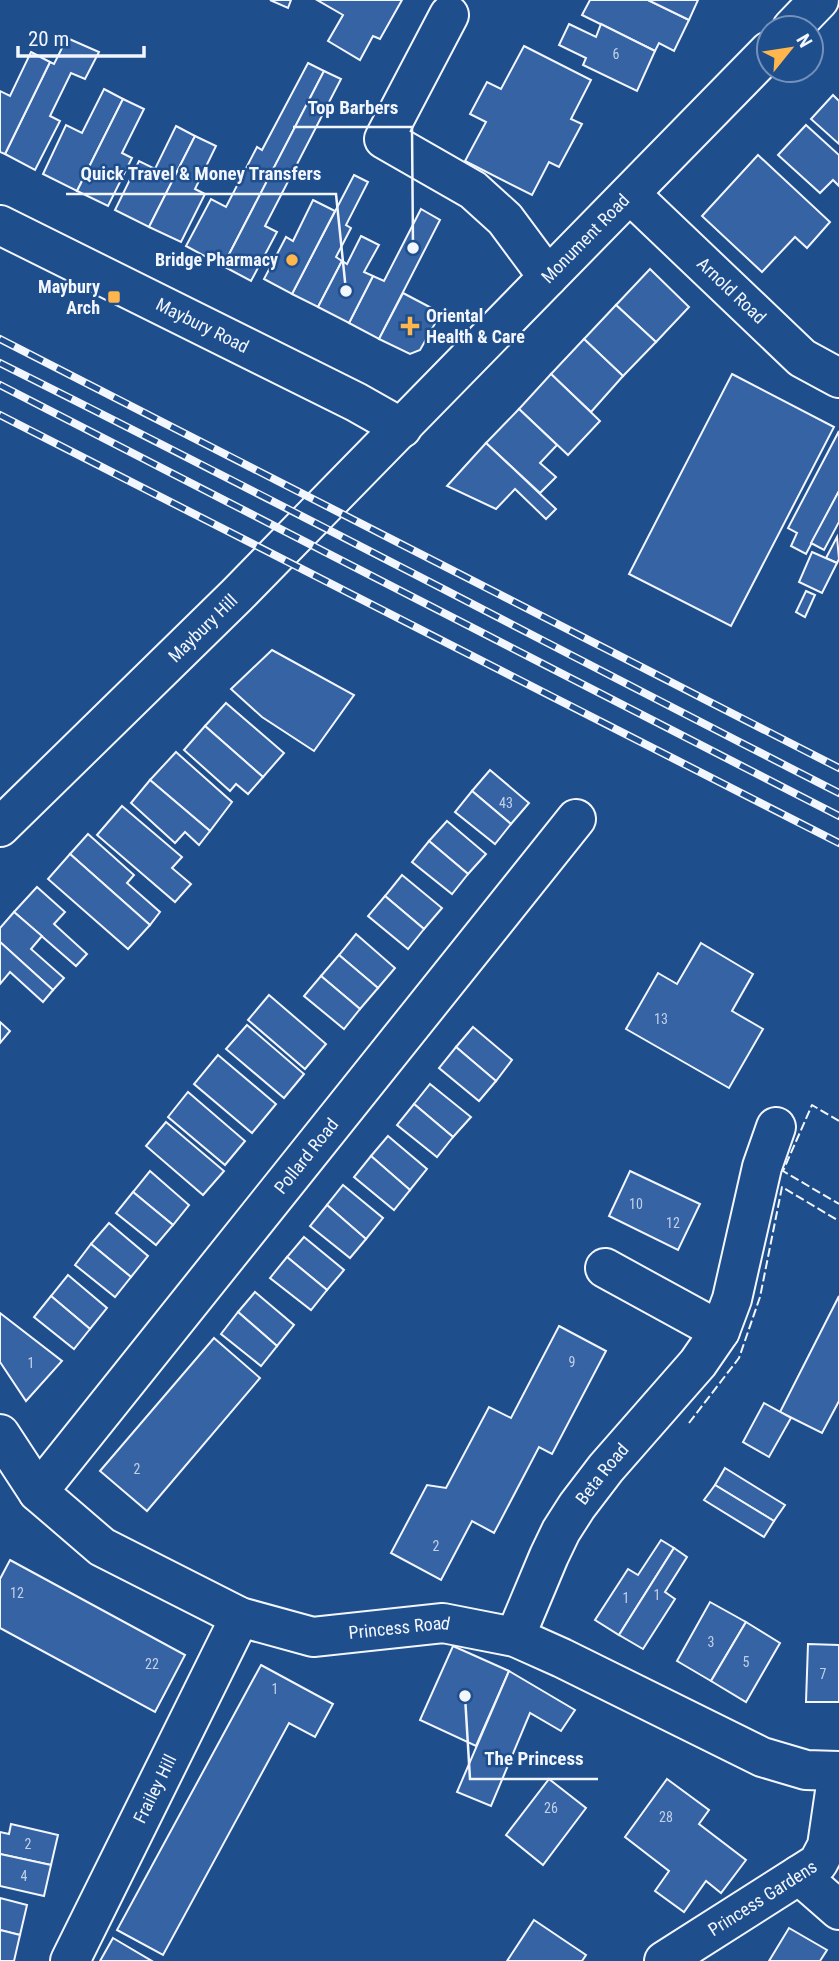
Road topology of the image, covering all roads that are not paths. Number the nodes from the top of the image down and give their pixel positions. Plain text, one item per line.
1 (819, 0) edge
2 (806, 14) edge
3 (449, 15) dead end
4 (755, 65) edge
5 (630, 194) junction
6 (0, 225) edge
7 (539, 264) junction
8 (839, 377) edge
9 (402, 428) junction
10 (576, 819) dead end
11 (0, 827) edge
12 (776, 1127) dead end
13 (605, 1268) dead end
14 (720, 1331) junction
15 (0, 1434) edge
16 (38, 1492) junction
17 (240, 1617) junction
18 (515, 1637) junction
19 (838, 1771) edge
20 (799, 1875) junction
21 (839, 1910) edge
22 (70, 1961) edge
23 (664, 1961) edge

1 - 2 street
3 - 7 street
4 - 5 street, Monument Road
5 - 7 street, Monument Road
5 - 8 street, Arnold Road
6 - 9 street, Maybury Road
7 - 9 street, Monument Road
9 - 11 street, Maybury Hill
10 - 16 street, Pollard Road
12 - 14 street, Beta Road
13 - 14 street
14 - 18 street, Beta Road
15 - 16 street, Princess Road
16 - 17 street, Princess Road
17 - 18 street, Princess Road
17 - 22 street, Frailey Hill
18 - 19 street, Princess Road
19 - 20 street, Princess Gardens
20 - 21 street
20 - 23 street, Princess Gardens

